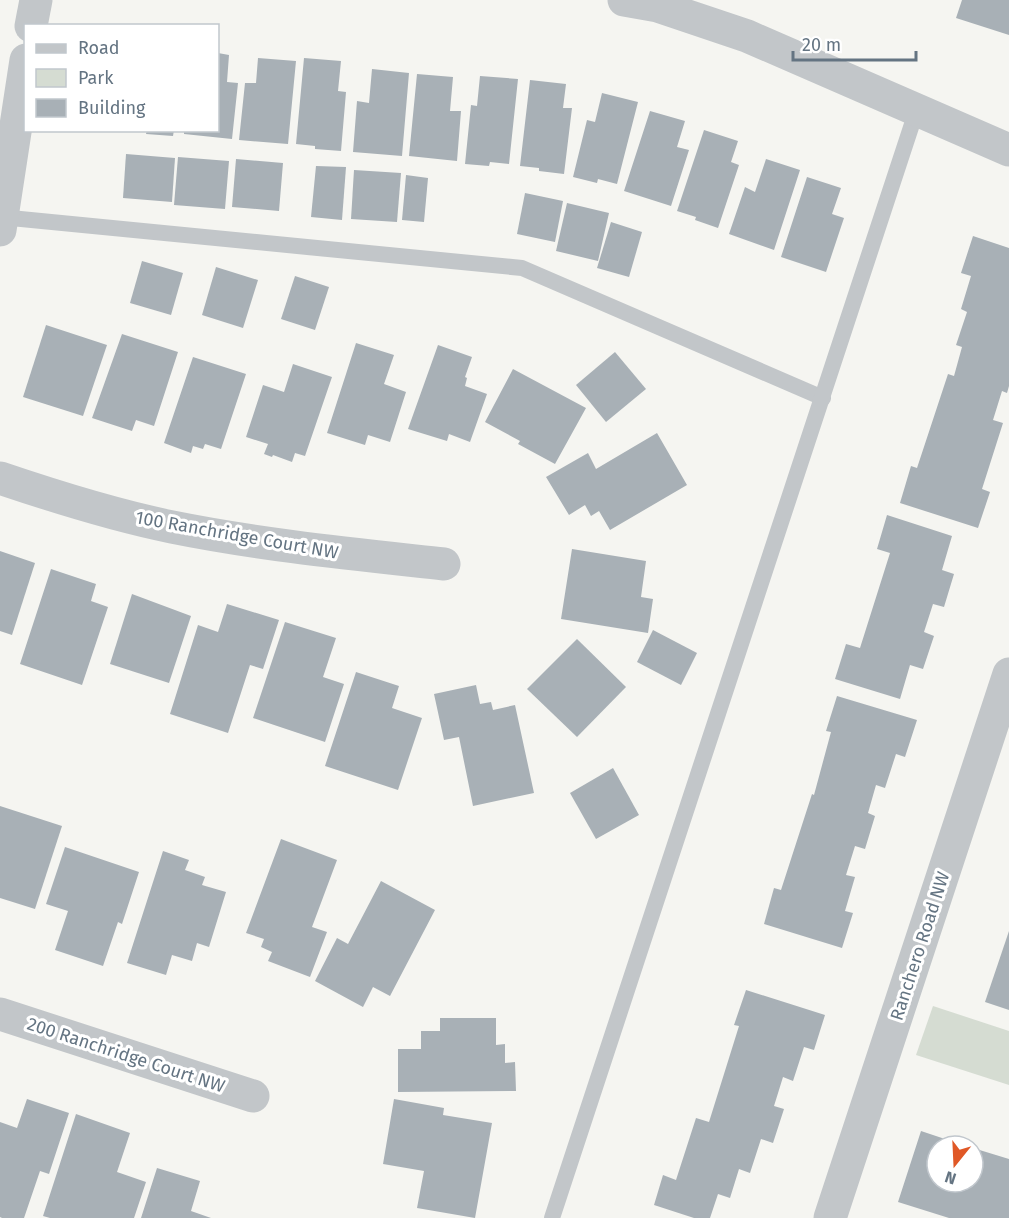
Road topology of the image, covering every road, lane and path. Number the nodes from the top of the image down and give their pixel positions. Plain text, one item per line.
1 (36, 0) edge
2 (624, 0) edge
3 (31, 24) edge
4 (24, 73) edge
5 (917, 109) junction
6 (1009, 150) edge
7 (1, 221) edge
8 (823, 398) junction
9 (0, 478) edge
10 (444, 564) dead end
11 (1009, 674) edge
12 (0, 1014) edge
13 (253, 1096) dead end
14 (552, 1218) edge
15 (830, 1218) edge

1 - 3 street
2 - 5 street
4 - 7 street
5 - 6 street
5 - 8 lane
7 - 8 lane
8 - 14 lane
9 - 10 street, 100 Ranchridge Court NW
11 - 15 street, Ranchero Road NW
12 - 13 street, 200 Ranchridge Court NW

